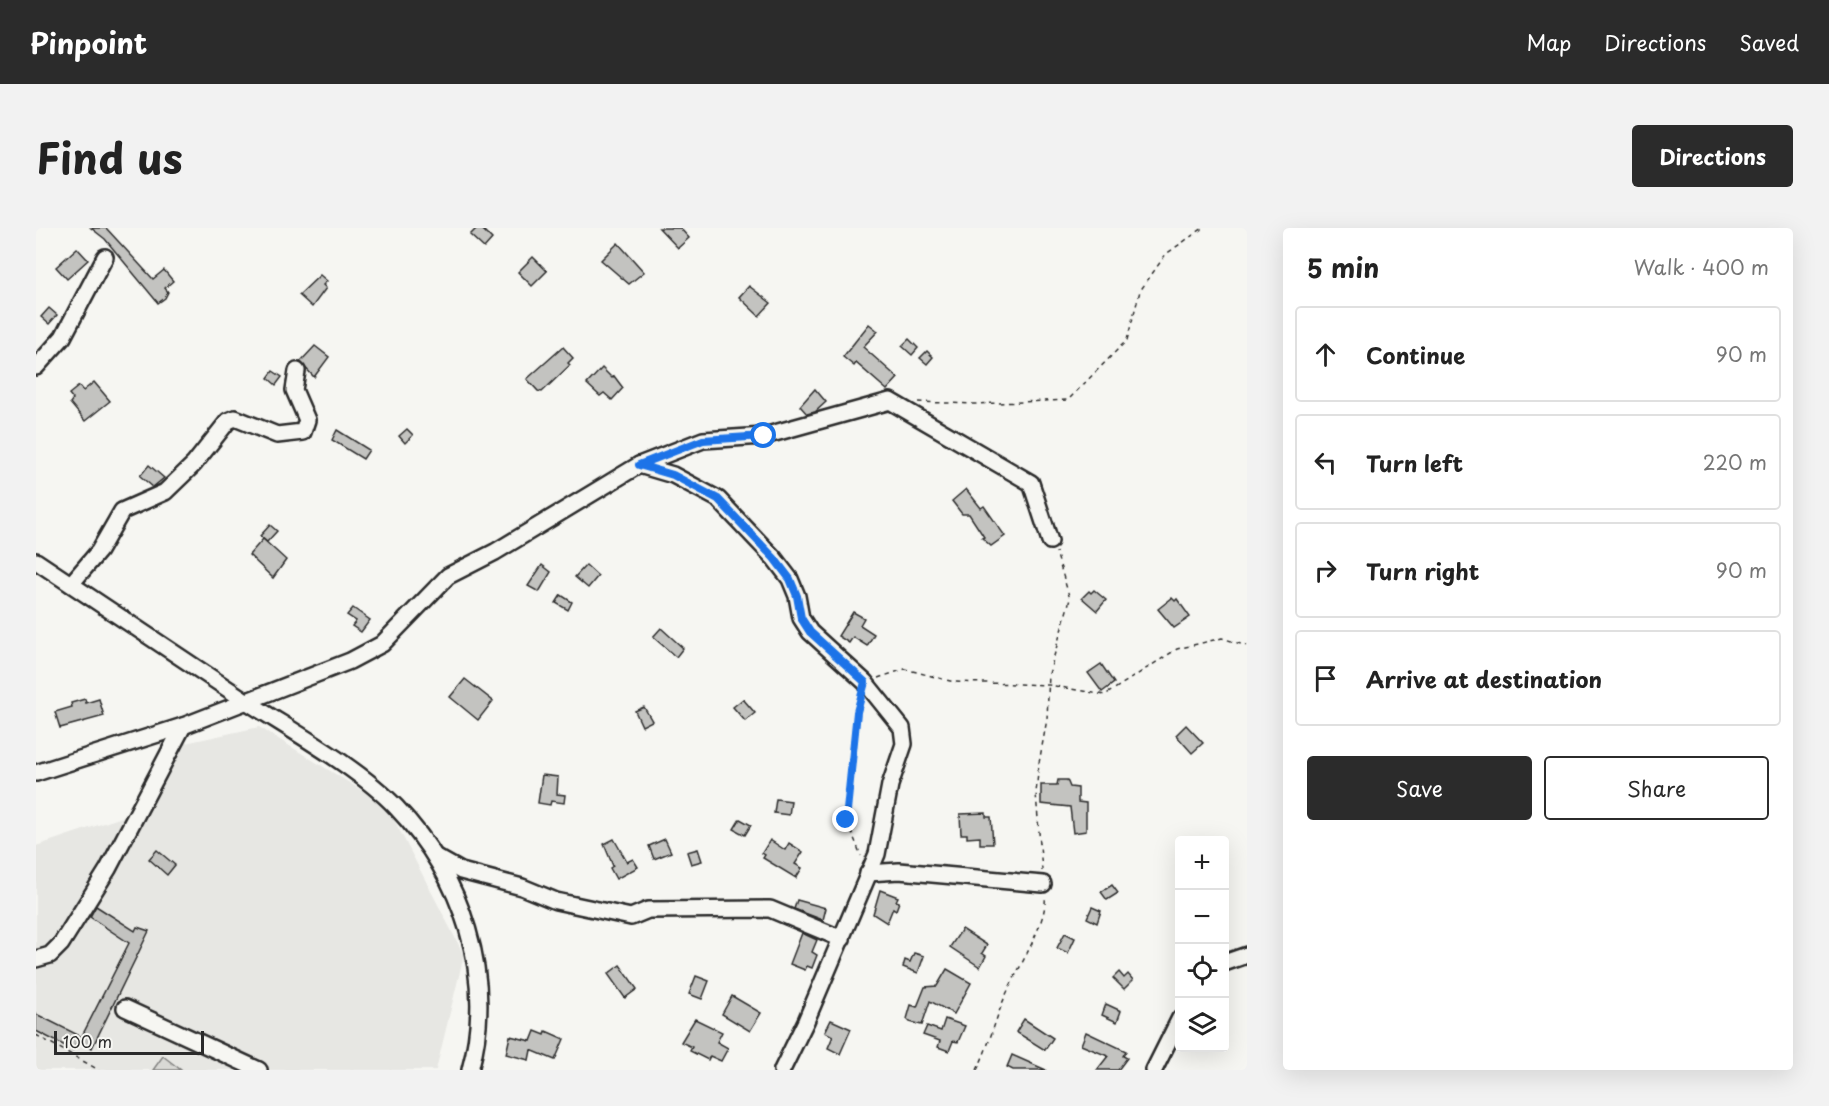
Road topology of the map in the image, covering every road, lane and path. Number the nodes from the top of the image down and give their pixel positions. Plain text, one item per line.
1 (1203, 228) edge
2 (105, 257) dead end
3 (36, 367) edge
4 (297, 371) dead end
5 (911, 402) dead end
6 (639, 465) junction
7 (1050, 541) joint
8 (36, 561) edge
9 (71, 584) junction
10 (1247, 645) edge
11 (865, 682) junction
12 (1049, 685) junction
13 (248, 702) junction
14 (183, 726) junction
15 (36, 773) edge
16 (436, 857) junction
17 (868, 873) junction
18 (483, 878) junction
19 (1043, 884) junction
20 (455, 893) junction
21 (842, 939) junction
22 (1247, 955) edge
23 (36, 959) edge
24 (1229, 961) edge
25 (125, 1008) dead end
26 (1175, 1026) edge
27 (36, 1035) edge
28 (99, 1070) edge
29 (259, 1070) edge
30 (470, 1070) edge
31 (782, 1070) edge
32 (977, 1070) edge
33 (1154, 1070) edge

1 - 5 path
2 - 3 street
4 - 9 street
6 - 7 street
6 - 11 street
6 - 13 street
7 - 12 path
8 - 9 street
9 - 13 street
10 - 12 path
11 - 12 path
11 - 17 path
11 - 17 street
12 - 19 path
13 - 14 street
13 - 16 street
14 - 15 street
14 - 23 street
16 - 18 street
16 - 20 street
17 - 19 street
17 - 21 street
18 - 20 street
18 - 21 street
19 - 32 path
20 - 30 street
21 - 31 street
22 - 24 street
25 - 29 street
26 - 33 street
27 - 28 path

